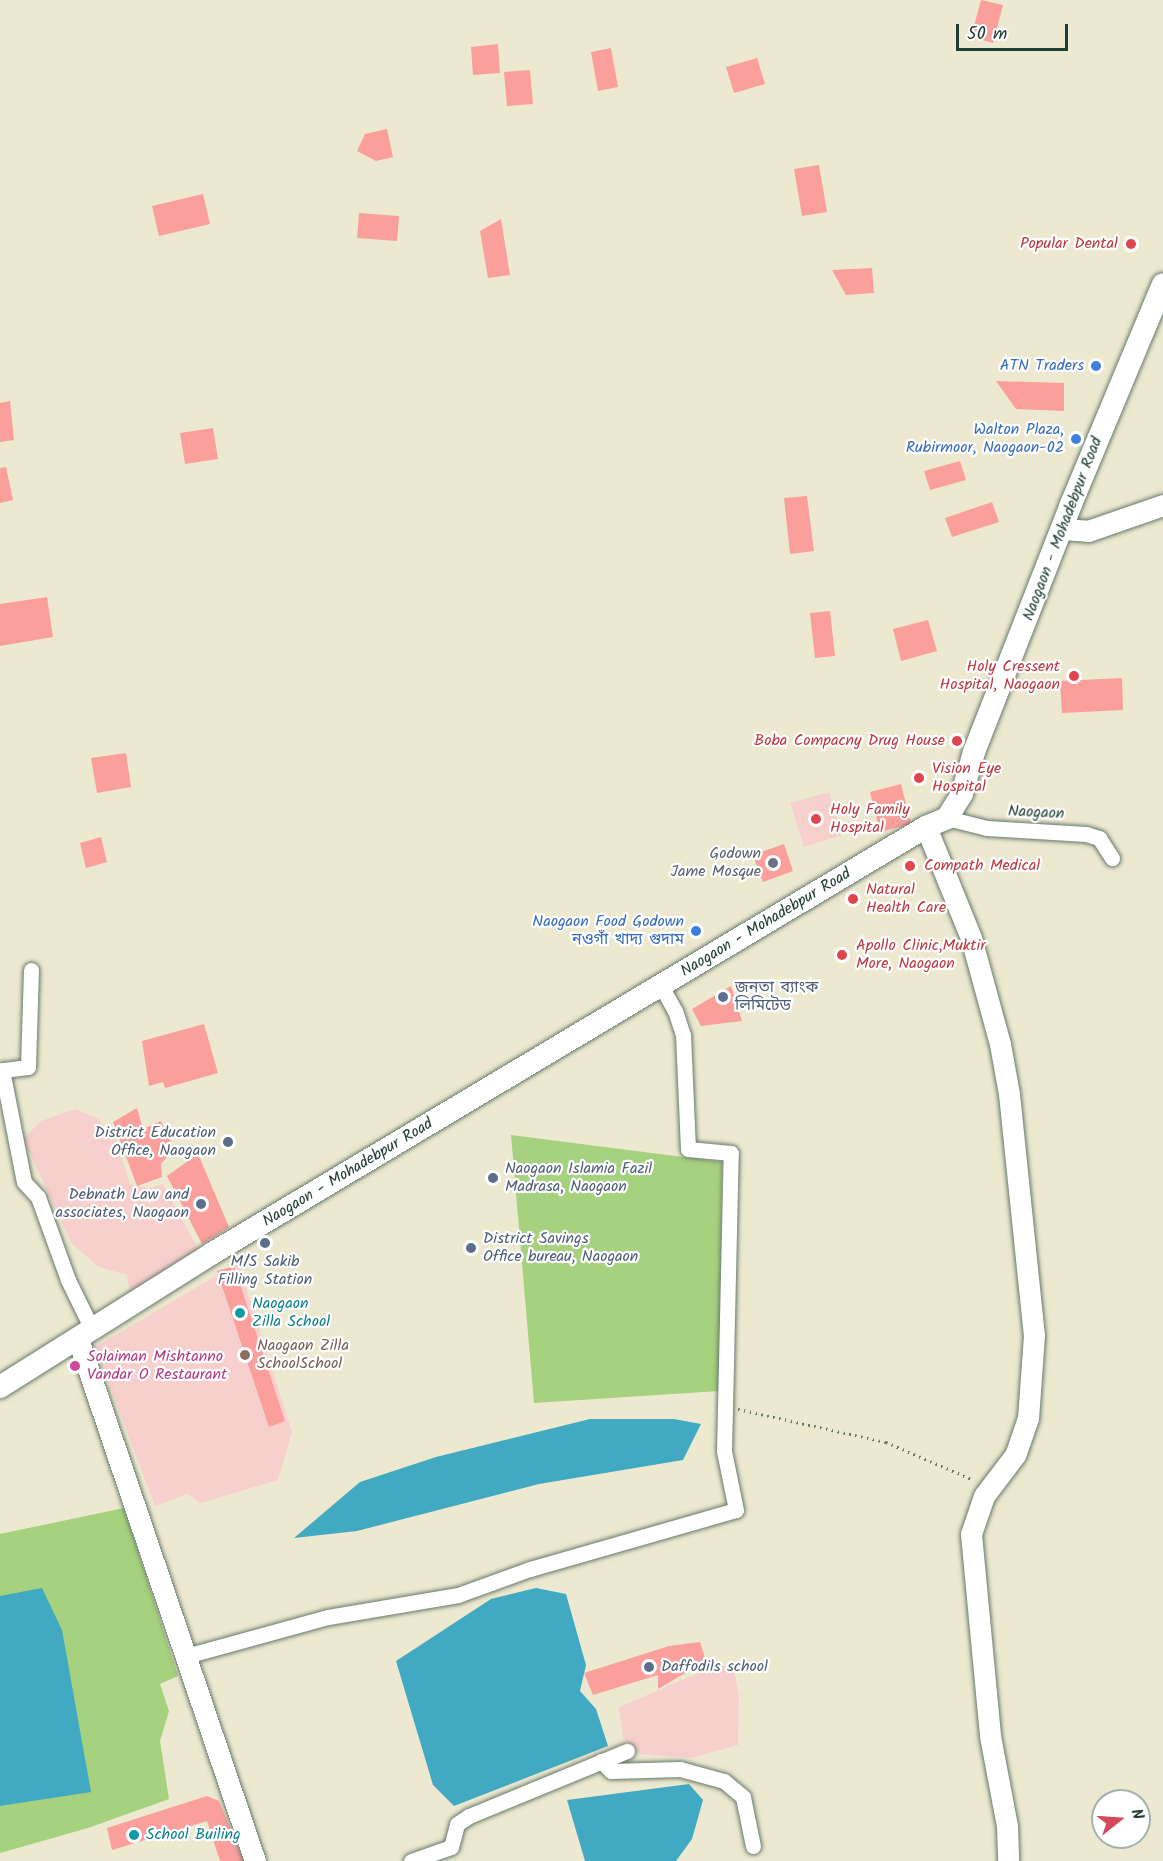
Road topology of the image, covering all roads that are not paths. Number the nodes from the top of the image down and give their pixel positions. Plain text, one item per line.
1 (1163, 284) edge
2 (1163, 505) edge
3 (1062, 529) junction
4 (947, 818) junction
5 (926, 827) junction
6 (1112, 858) dead end
7 (31, 970) dead end
8 (660, 986) junction
9 (85, 1334) junction
10 (0, 1387) edge
11 (186, 1656) junction
12 (627, 1751) dead end
13 (601, 1761) junction
14 (753, 1846) dead end
15 (255, 1861) edge
16 (411, 1861) edge
17 (1008, 1861) edge

1 - 3 main road, Naogaon - Mohadebpur Road
2 - 3 street
3 - 4 main road, Naogaon - Mohadebpur Road
4 - 5 main road, Naogaon - Mohadebpur Road
4 - 6 street, Naogaon
5 - 8 main road, Naogaon - Mohadebpur Road
5 - 17 street
7 - 9 street
8 - 9 main road, Naogaon - Mohadebpur Road
8 - 11 street
9 - 10 main road, Naogaon - Mohadebpur Road
9 - 11 street
11 - 15 street
12 - 13 street
13 - 14 street
13 - 16 street

